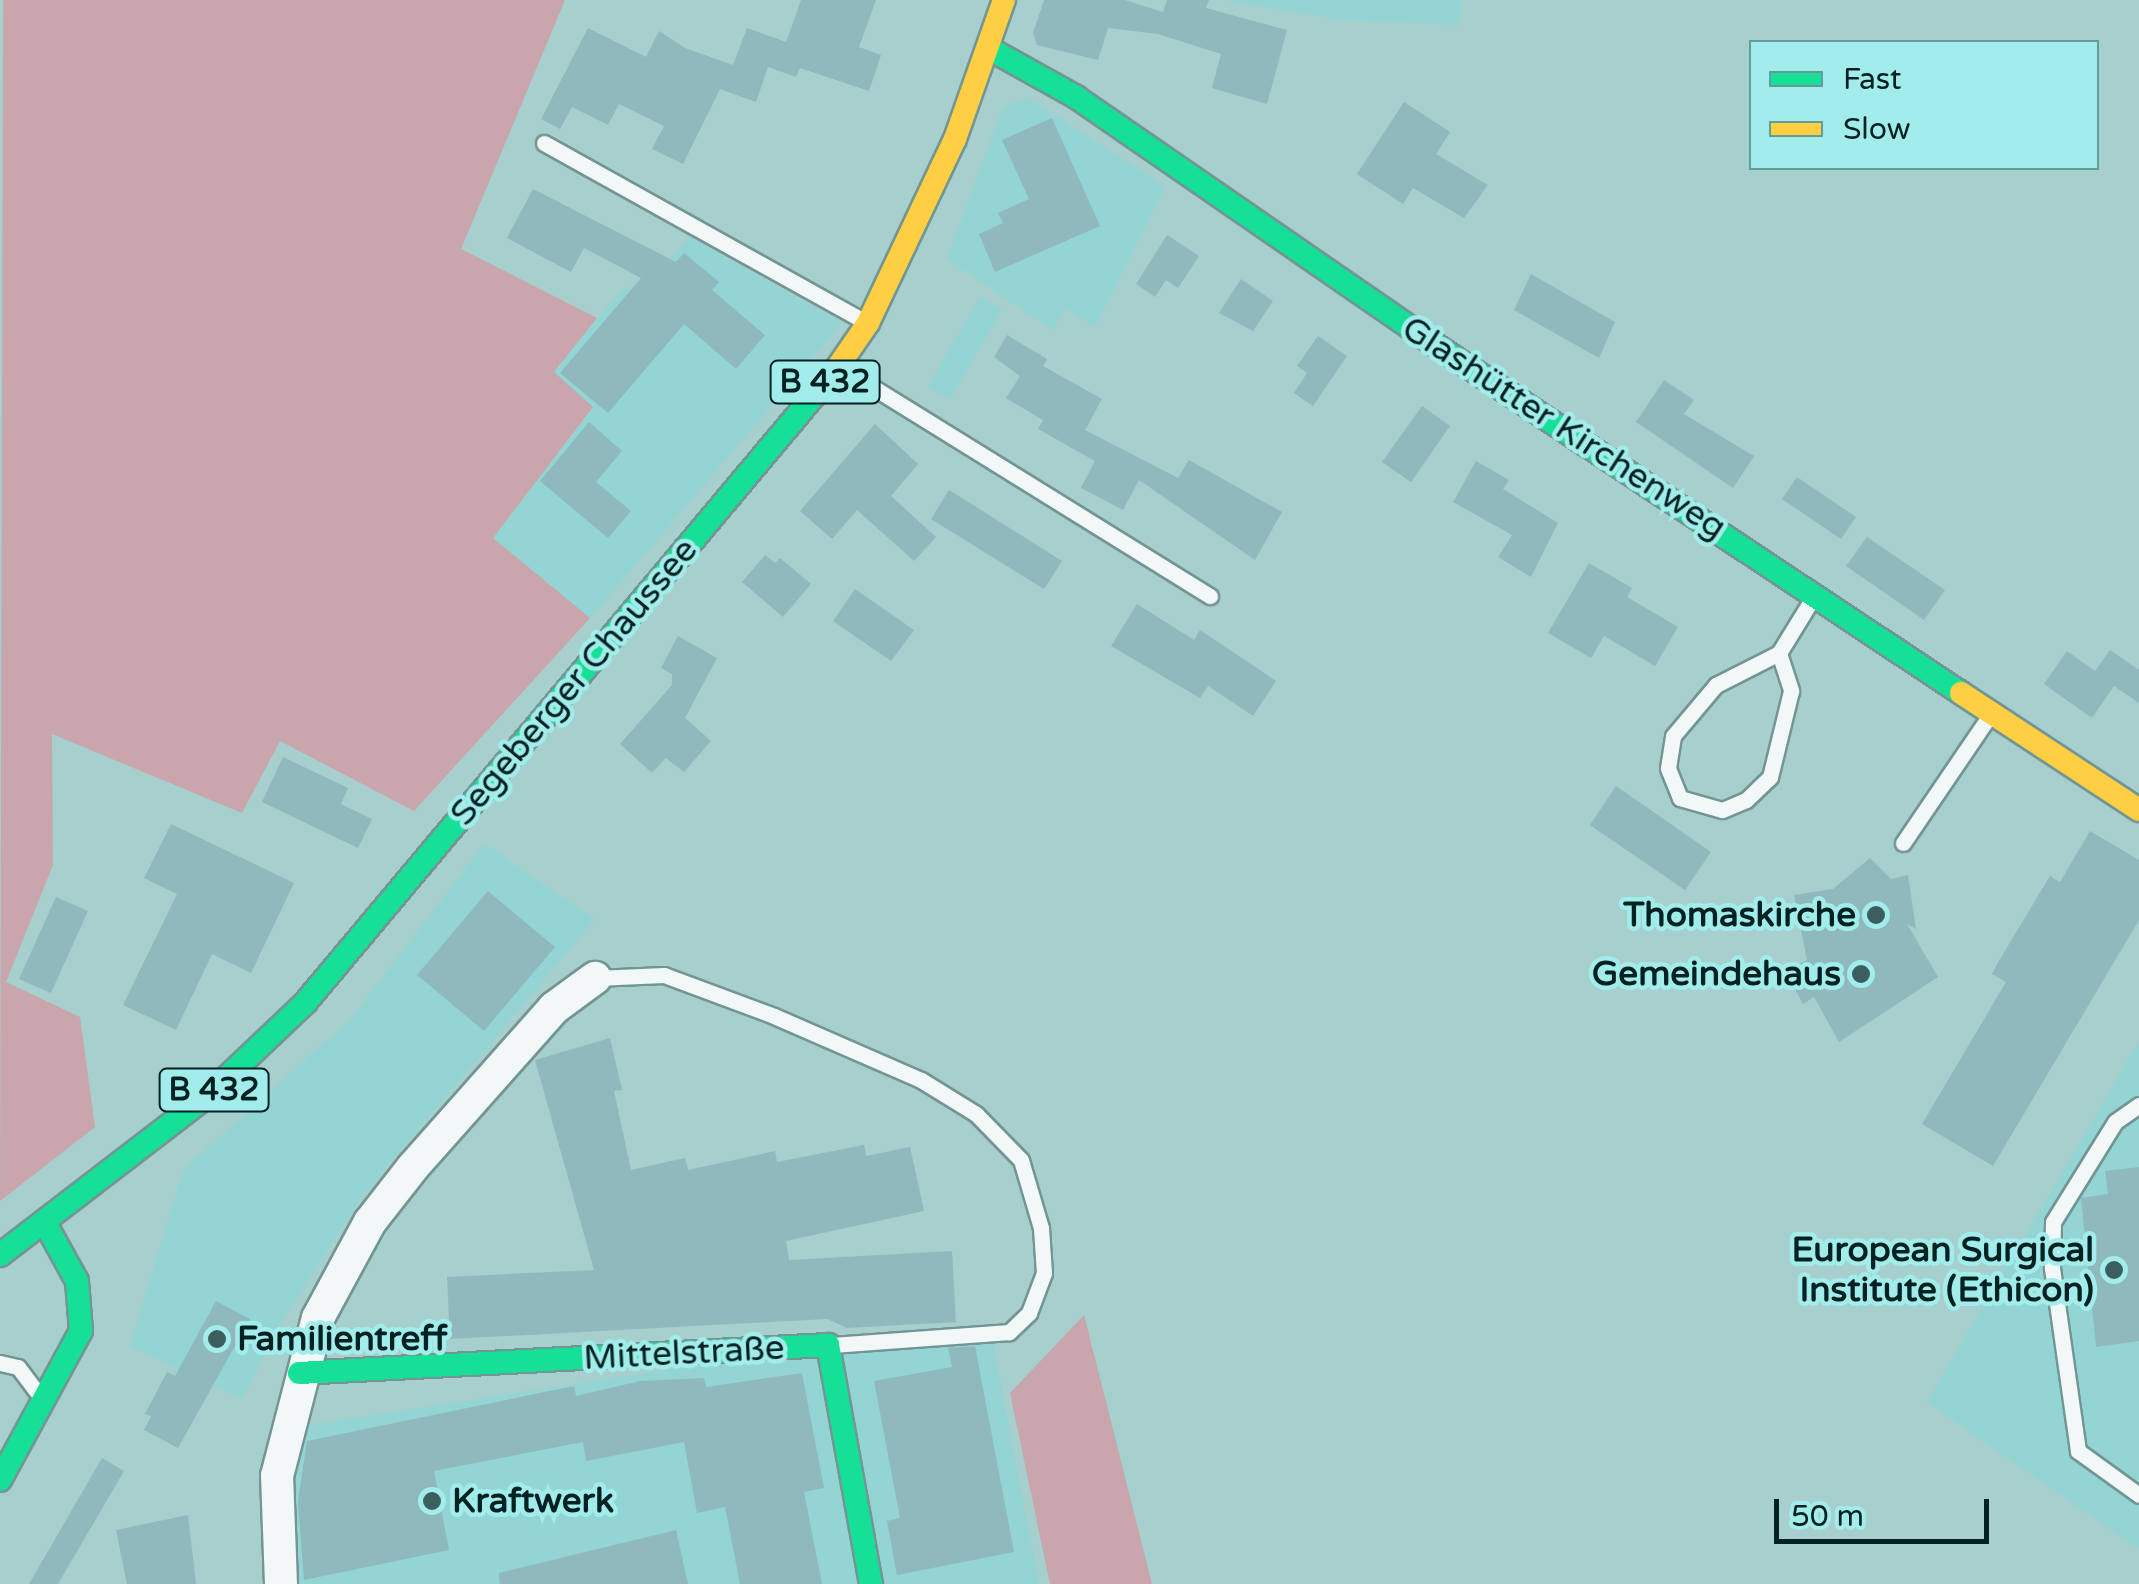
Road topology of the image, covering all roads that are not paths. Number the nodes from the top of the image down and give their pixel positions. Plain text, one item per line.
1 (997, 2) edge
2 (988, 48) junction
3 (544, 143) dead end
4 (868, 323) junction
5 (839, 366) junction
6 (1816, 593) junction
7 (1210, 596) dead end
8 (1779, 653) junction
9 (1992, 712) junction
10 (2139, 810) edge
11 (1904, 843) dead end
12 (595, 978) joint
13 (2139, 1105) edge
14 (45, 1223) junction
15 (0, 1255) edge
16 (828, 1345) junction
17 (0, 1363) edge
18 (299, 1373) junction
19 (43, 1408) junction
20 (0, 1480) edge
21 (2139, 1496) edge
22 (281, 1584) edge
23 (871, 1584) edge

1 - 2 street, Segeberger Chaussee / B 432
2 - 4 street, Segeberger Chaussee / B 432
2 - 6 street, Glashütter Kirchenweg
3 - 4 lane
4 - 5 street, Segeberger Chaussee / B 432
5 - 7 lane
5 - 14 street, Segeberger Chaussee / B 432
6 - 8 lane
6 - 9 street, Glashütter Kirchenweg
8 - 8 lane
9 - 10 street, Glashütter Kirchenweg
9 - 11 lane
12 - 16 lane
12 - 18 street
13 - 21 lane
14 - 15 street, Segeberger Chaussee / B 432
14 - 19 street
16 - 18 street, Mittelstraße
16 - 23 street, Mittelstraße
17 - 19 lane
18 - 22 street
19 - 20 street

